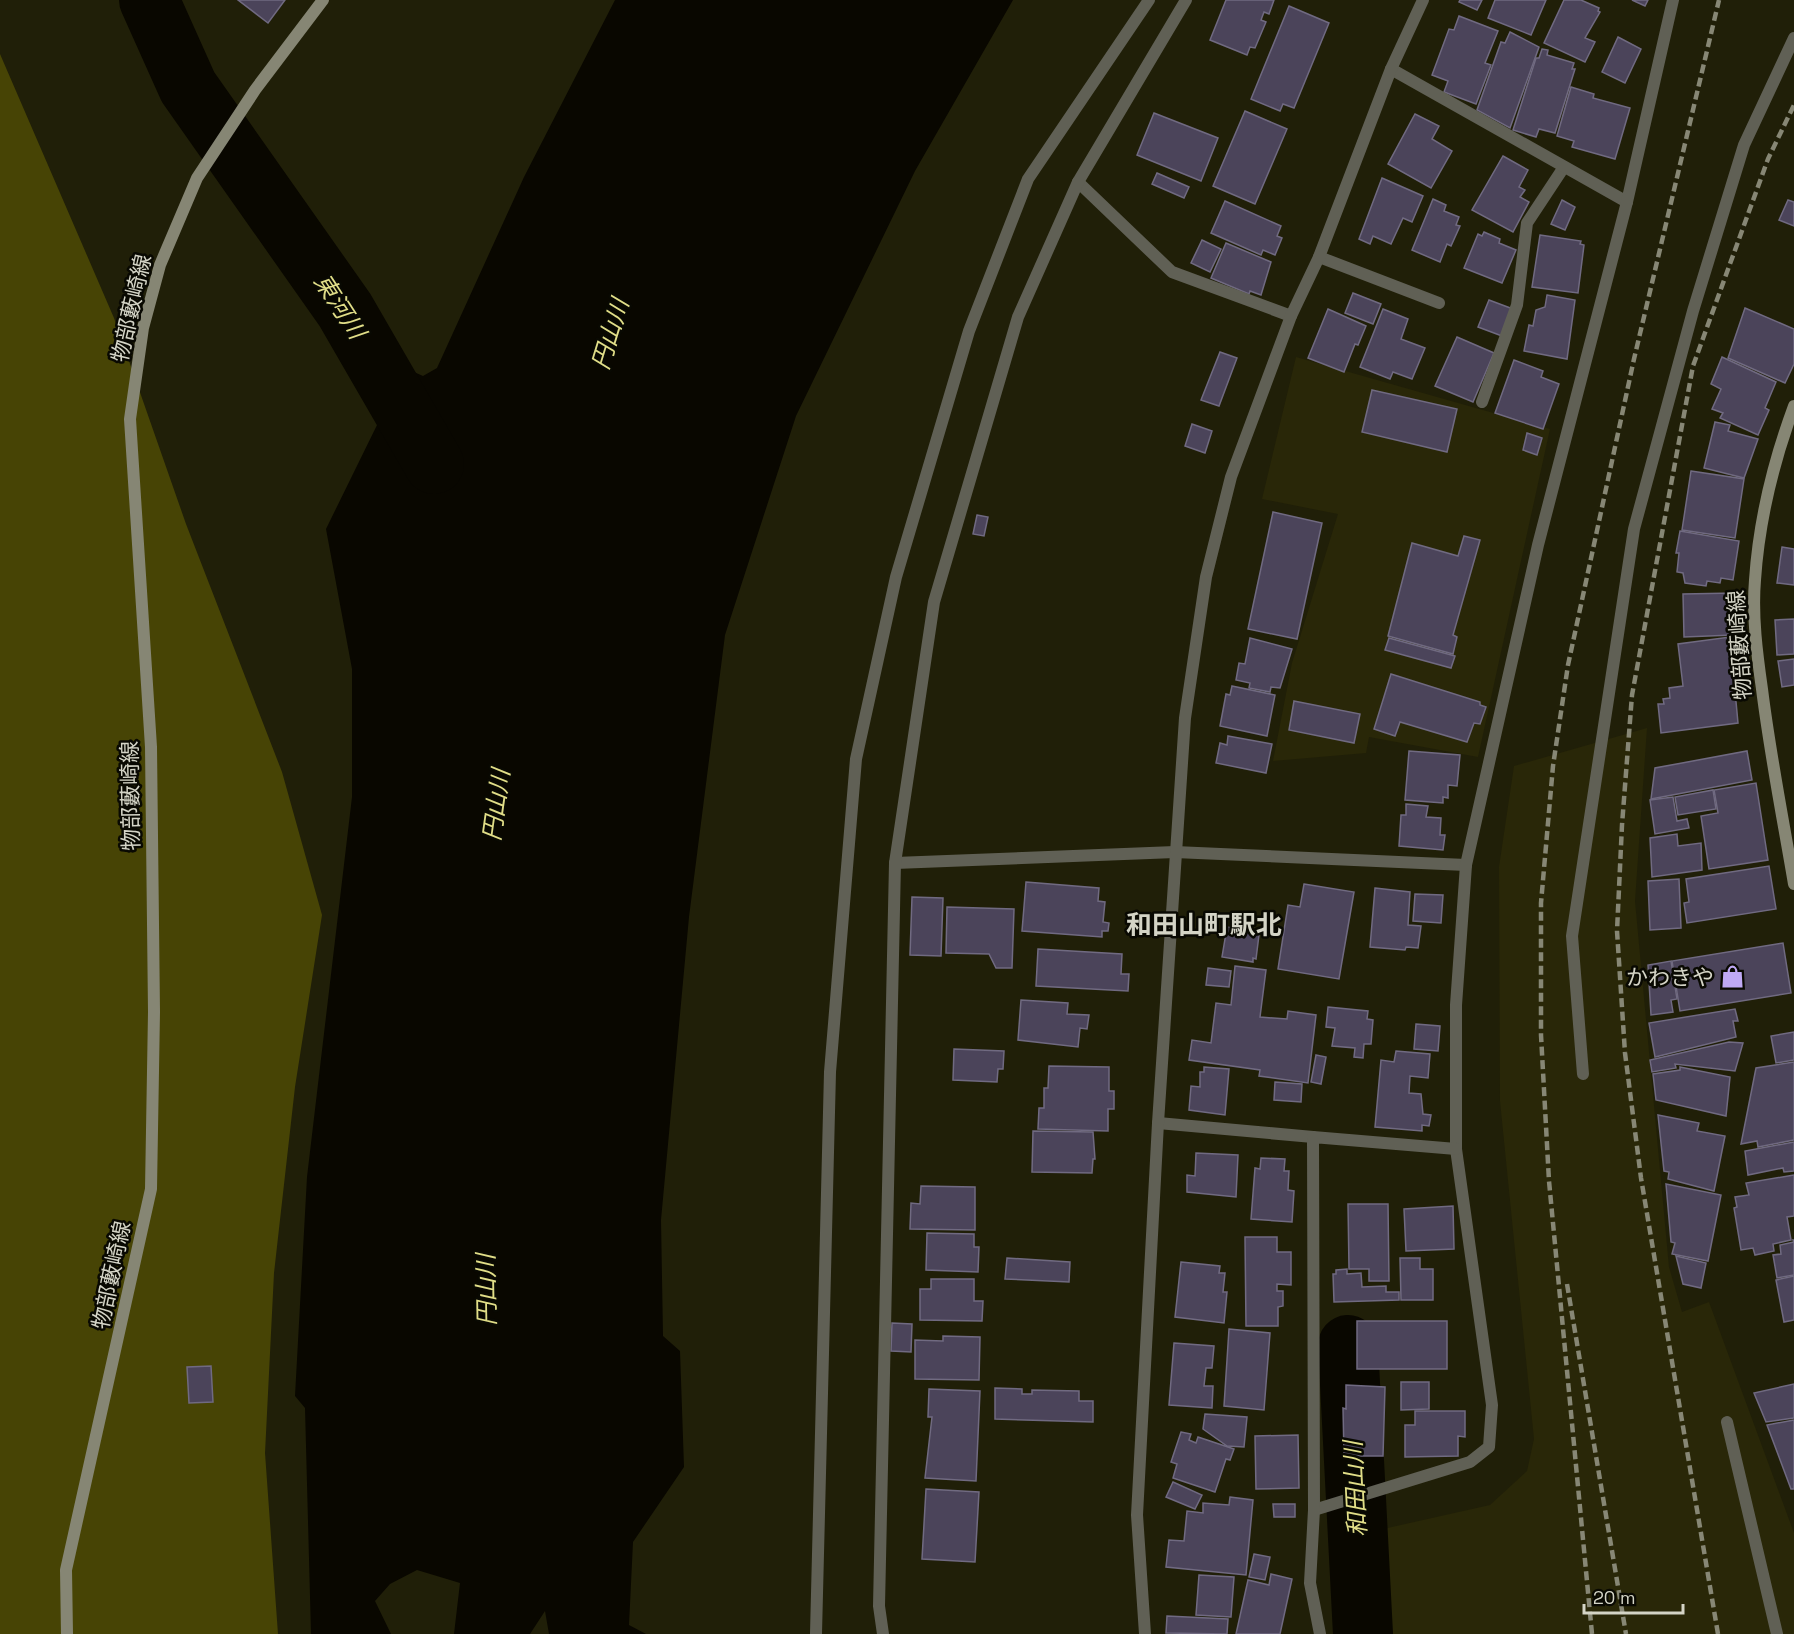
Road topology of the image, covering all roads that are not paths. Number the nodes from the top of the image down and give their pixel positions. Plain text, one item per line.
1 (323, 0) edge
2 (1149, 0) edge
3 (1186, 0) edge
4 (1423, 0) edge
5 (1673, 0) edge
6 (1794, 38) edge
7 (1391, 69) junction
8 (1564, 167) junction
9 (1078, 182) junction
10 (1627, 202) junction
11 (1319, 257) junction
12 (1439, 303) dead end
13 (1291, 316) junction
14 (1482, 402) dead end
15 (1794, 406) edge
16 (1176, 852) junction
17 (896, 863) junction
18 (1466, 865) junction
19 (1794, 884) edge
20 (1583, 1074) dead end
21 (1158, 1123) junction
22 (1313, 1137) junction
23 (1456, 1149) junction
24 (1727, 1422) dead end
25 (1314, 1510) junction
26 (67, 1634) edge
27 (816, 1634) edge
28 (883, 1634) edge
29 (1145, 1634) edge
30 (1320, 1634) edge
31 (1777, 1634) edge

1 - 26 main road, 物部藪崎線
2 - 27 street
3 - 9 street
4 - 7 street
5 - 10 street
6 - 20 street
7 - 8 street
7 - 11 street
8 - 10 street
8 - 14 street
9 - 13 street
9 - 17 street
10 - 18 street
11 - 12 street
11 - 13 street
13 - 16 street
15 - 19 main road, 物部藪崎線
16 - 17 street
16 - 18 street
16 - 21 street
17 - 28 street
18 - 23 street
21 - 22 street
21 - 29 street
22 - 23 street
22 - 25 street
23 - 25 street
24 - 31 street
25 - 30 street

